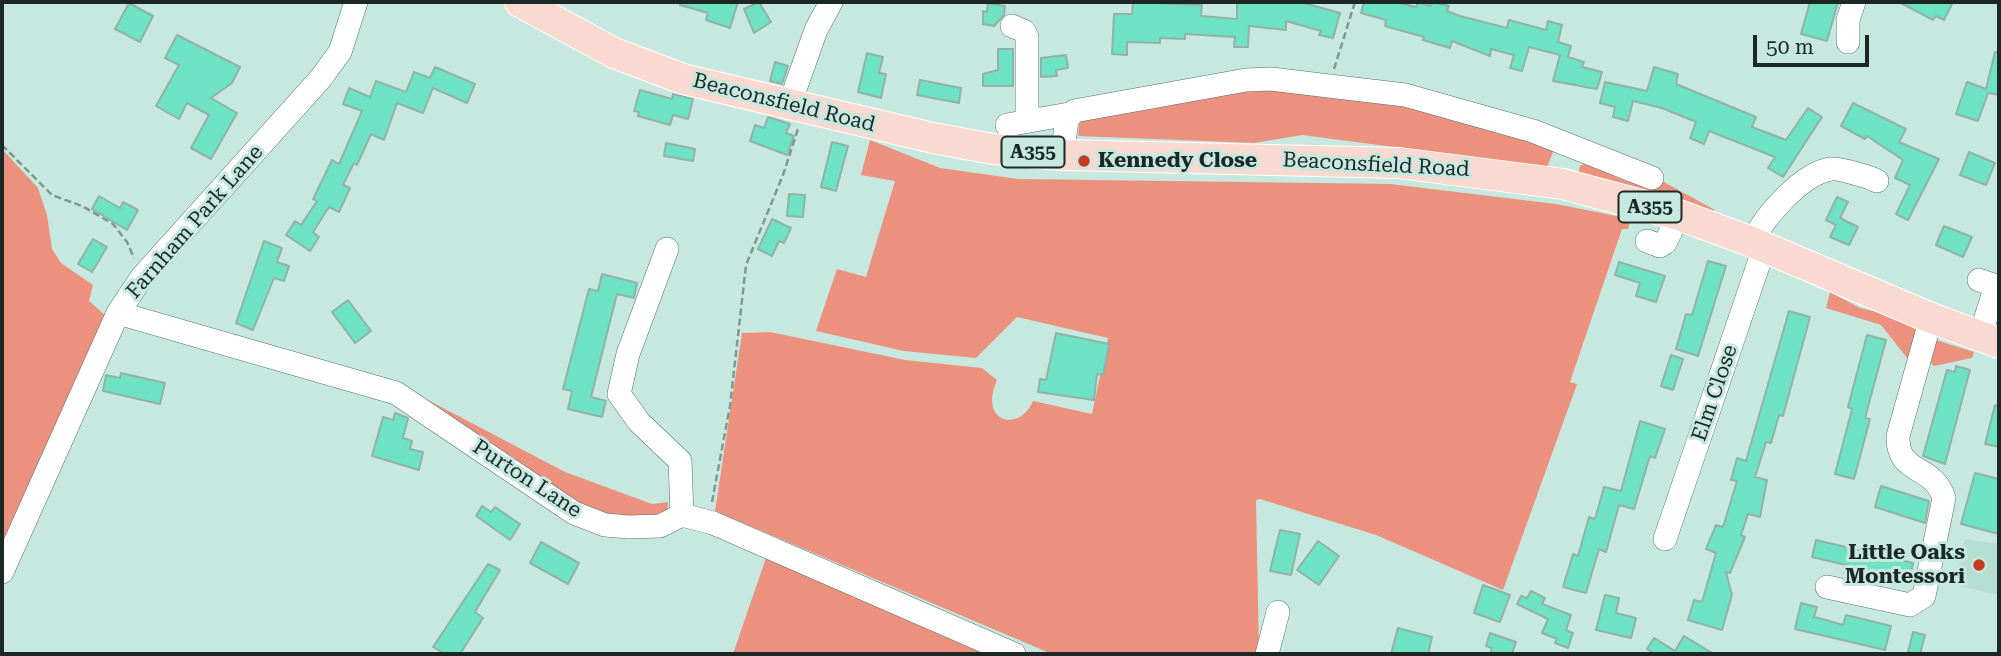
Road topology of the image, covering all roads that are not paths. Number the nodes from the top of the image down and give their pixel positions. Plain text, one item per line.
1 (356, 2) edge
2 (520, 2) edge
3 (831, 2) edge
4 (1854, 2) edge
5 (1012, 26) dead end
6 (1848, 42) dead end
7 (796, 107) junction
8 (1069, 114) junction
9 (1575, 148) junction
10 (1062, 155) junction
11 (1652, 178) dead end
12 (1877, 181) dead end
13 (1563, 184) junction
14 (1679, 215) junction
15 (1647, 241) dead end
16 (1758, 245) junction
17 (667, 248) dead end
18 (1979, 280) dead end
19 (118, 313) junction
20 (1931, 318) junction
21 (1990, 339) edge
22 (682, 515) junction
23 (1665, 540) dead end
24 (2, 572) edge
25 (1826, 587) dead end
26 (1278, 612) dead end
27 (1014, 654) edge
28 (1267, 654) edge

1 - 19 street, Farnham Park Lane
2 - 7 main road, Beaconsfield Road / A355
3 - 7 street
4 - 6 street
5 - 8 street
7 - 10 main road, Beaconsfield Road / A355
8 - 9 street
8 - 10 street
9 - 11 street
9 - 13 street
10 - 13 main road, Beaconsfield Road / A355
12 - 16 street
13 - 14 main road, Beaconsfield Road / A355
14 - 15 street
14 - 16 main road, Beaconsfield Road / A355
16 - 20 main road, Beaconsfield Road / A355
16 - 23 street, Elm Close
17 - 22 street
18 - 21 street
19 - 22 street, Purton Lane
19 - 24 street, Farnham Park Lane
20 - 21 main road, Beaconsfield Road / A355
20 - 25 street
22 - 27 street
26 - 28 street

